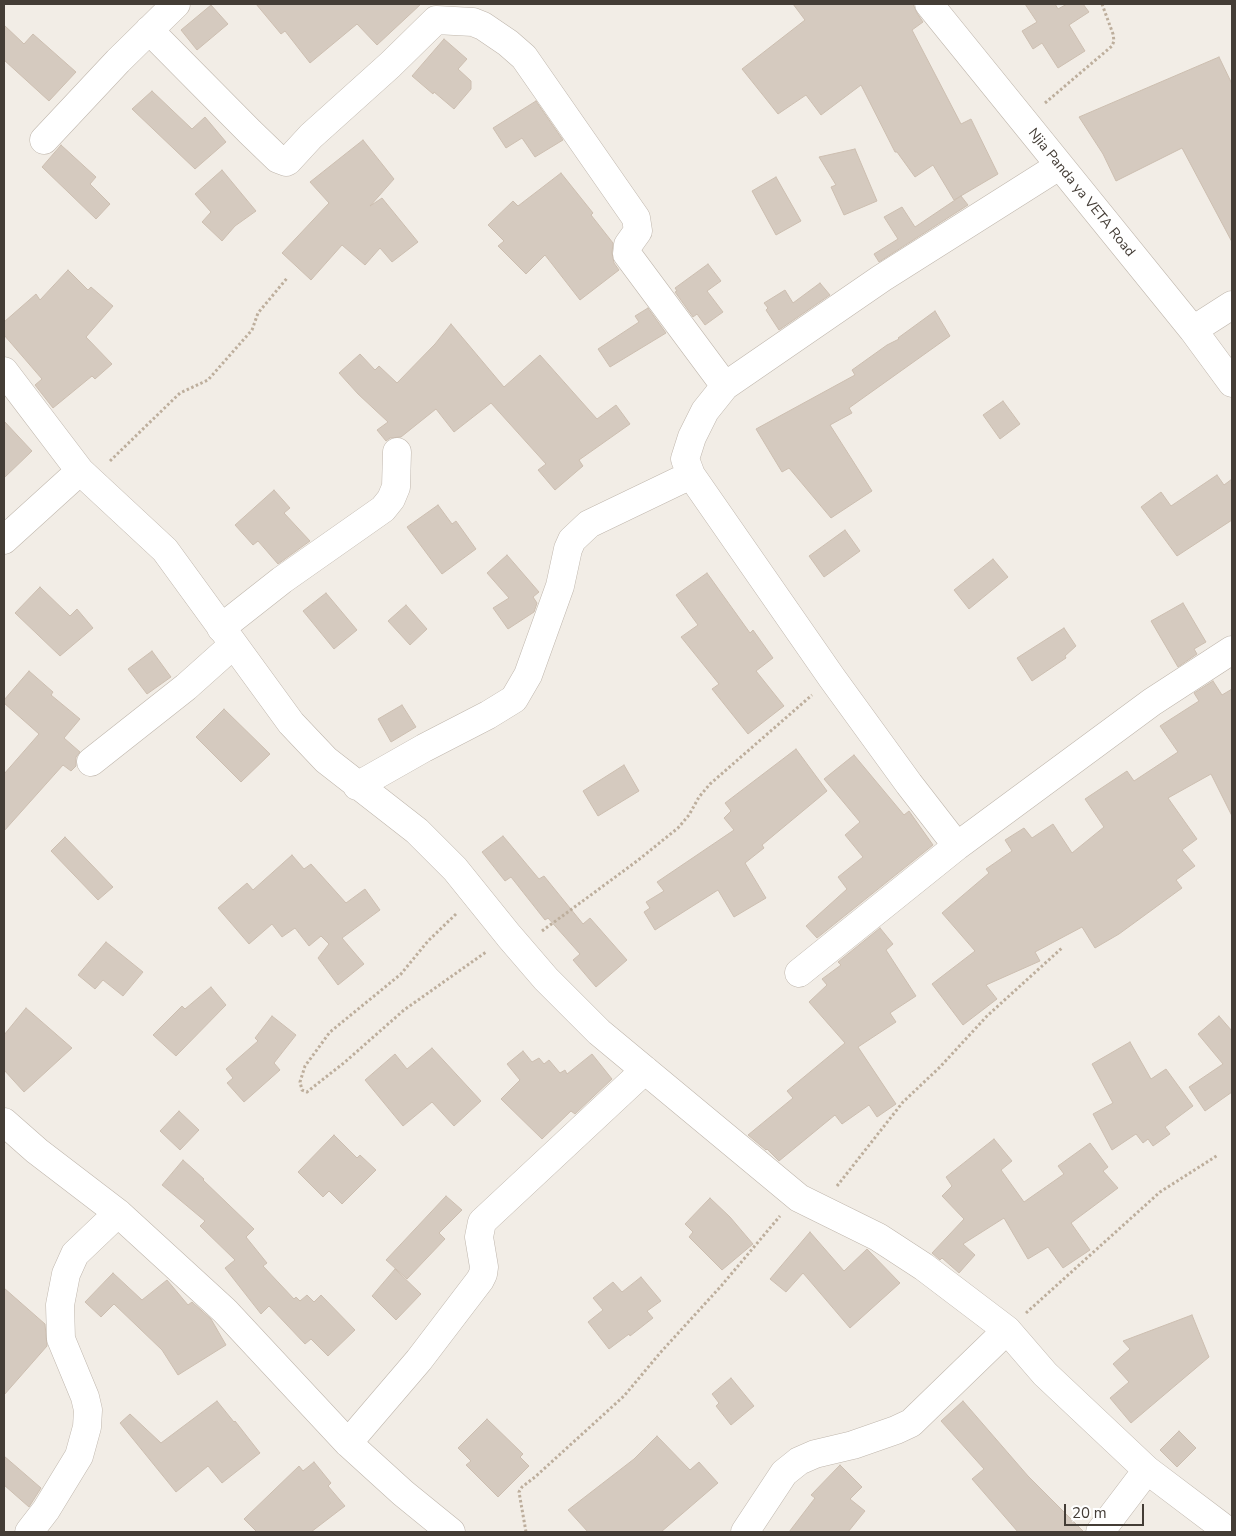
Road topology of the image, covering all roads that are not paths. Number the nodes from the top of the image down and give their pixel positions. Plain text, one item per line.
1 (176, 4) edge
2 (929, 4) edge
3 (149, 30) junction
4 (44, 140) dead end
5 (1059, 166) junction
6 (1232, 305) edge
7 (1193, 330) junction
8 (4, 371) edge
9 (1232, 383) edge
10 (725, 386) junction
11 (397, 452) dead end
12 (85, 476) junction
13 (691, 476) junction
14 (4, 540) edge
15 (227, 637) junction
16 (1232, 650) edge
17 (91, 762) dead end
18 (357, 786) junction
19 (958, 846) junction
20 (800, 973) dead end
21 (646, 1070) junction
22 (4, 1122) edge
23 (118, 1213) junction
24 (1007, 1330) junction
25 (348, 1443) junction
26 (1147, 1470) junction
27 (29, 1532) edge
28 (451, 1532) edge
29 (745, 1532) edge
30 (1100, 1532) edge
31 (1229, 1532) edge

1 - 3 street
2 - 5 street, Njia Panda ya VETA Road
3 - 4 street
3 - 10 street
5 - 7 street, Njia Panda ya VETA Road
5 - 10 street
6 - 7 street
7 - 9 street, Njia Panda ya VETA Road
8 - 12 street
10 - 13 street
11 - 15 street
12 - 14 street
12 - 15 street
13 - 18 street
13 - 19 street
15 - 17 street
15 - 18 street
16 - 19 street
18 - 21 street
19 - 20 street
21 - 24 street
21 - 25 street
22 - 23 street
23 - 25 street
23 - 27 street
24 - 26 street
24 - 29 street
25 - 28 street
26 - 30 street
26 - 31 street

